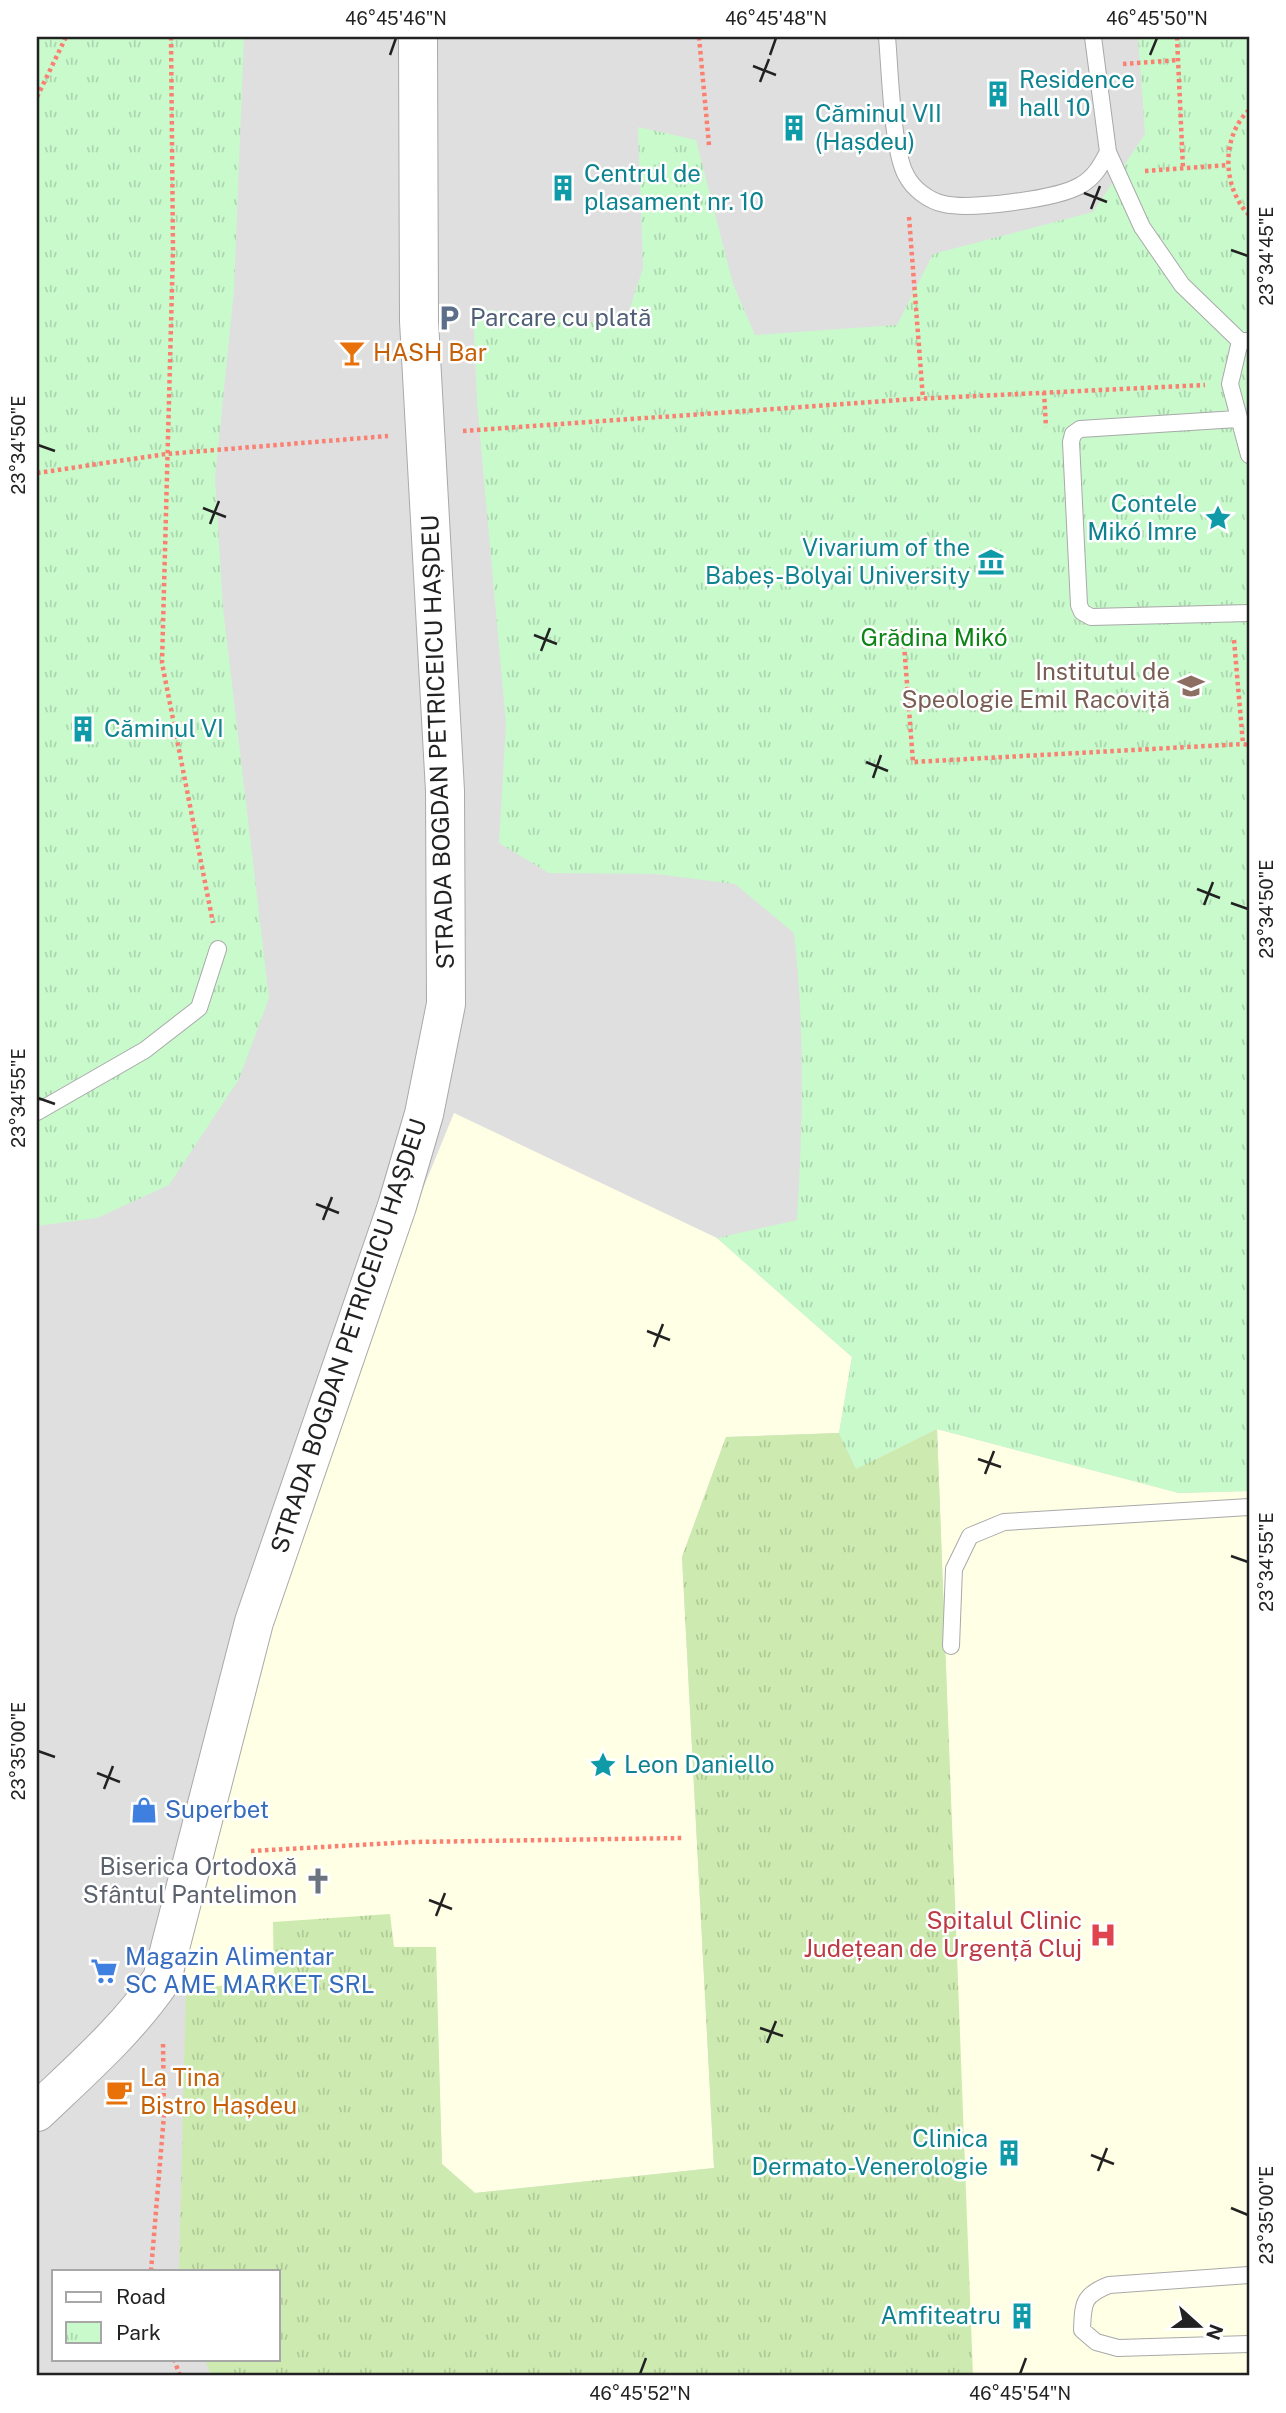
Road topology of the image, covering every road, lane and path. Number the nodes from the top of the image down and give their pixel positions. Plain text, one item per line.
1 (66, 37) edge
2 (171, 37) edge
3 (418, 37) edge
4 (699, 37) edge
5 (887, 37) edge
6 (1093, 37) edge
7 (1177, 37) edge
8 (1178, 60) junction
9 (1099, 65) junction
10 (37, 97) edge
11 (1249, 110) edge
12 (709, 145) dead end
13 (1108, 152) junction
14 (1228, 165) junction
15 (1184, 168) junction
16 (1118, 173) junction
17 (905, 175) junction
18 (1249, 215) edge
19 (1245, 341) edge
20 (1230, 384) junction
21 (923, 399) junction
22 (1237, 419) junction
23 (426, 433) junction
24 (166, 454) junction
25 (1249, 455) edge
26 (37, 473) edge
27 (1249, 613) edge
28 (1232, 614) junction
29 (902, 631) dead end
30 (1246, 745) edge
31 (218, 949) joint
32 (37, 1112) edge
33 (1249, 1507) edge
34 (951, 1646) dead end
35 (684, 1838) dead end
36 (251, 1851) dead end
37 (162, 1979) junction
38 (37, 2112) edge
39 (151, 2270) edge
40 (1249, 2275) edge
41 (1249, 2344) edge

1 - 10 path
2 - 24 path
3 - 23 street, STRADA BOGDAN PETRICEICU HAȘDEU
4 - 12 path
5 - 17 lane
6 - 9 lane
7 - 8 path
8 - 9 path
8 - 15 path
9 - 13 lane
11 - 14 path
13 - 16 lane
13 - 17 lane
14 - 15 path
14 - 18 path
15 - 16 path
16 - 19 lane
17 - 21 path
19 - 20 lane
20 - 21 path
20 - 22 lane
21 - 23 path
22 - 25 lane
22 - 28 lane
23 - 24 path
23 - 37 street, STRADA BOGDAN PETRICEICU HAȘDEU
24 - 26 path
24 - 31 path
27 - 28 lane
28 - 30 path
29 - 30 path
31 - 32 lane
33 - 34 lane
35 - 36 path
37 - 38 street, STRADA BOGDAN PETRICEICU HAȘDEU
37 - 39 path
40 - 41 lane

